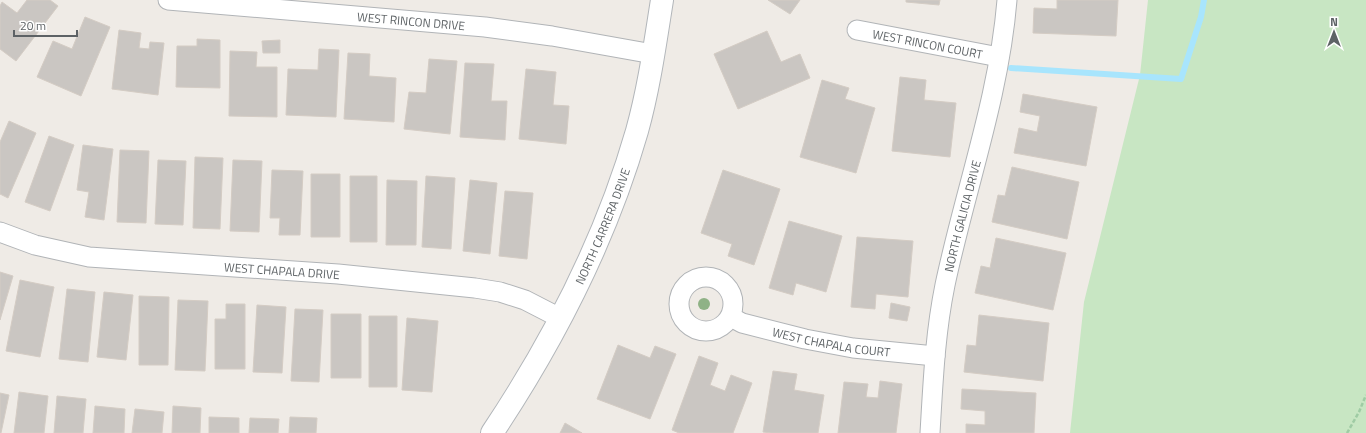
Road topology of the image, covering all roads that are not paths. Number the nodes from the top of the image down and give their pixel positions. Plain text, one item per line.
1 (168, 0) edge
2 (662, 0) edge
3 (1007, 0) edge
4 (857, 30) dead end
5 (653, 54) junction
6 (999, 57) junction
7 (0, 232) edge
8 (731, 317) dead end
9 (560, 318) junction
10 (935, 356) junction
11 (492, 433) edge
12 (930, 433) edge

1 - 5 street, WEST RINCON DRIVE
2 - 5 street, NORTH CARRERA DRIVE
3 - 6 street, NORTH GALICIA DRIVE
4 - 6 street, WEST RINCON COURT
5 - 9 street, NORTH CARRERA DRIVE
6 - 10 street, NORTH GALICIA DRIVE
7 - 9 street, WEST CHAPALA DRIVE
8 - 10 street, WEST CHAPALA COURT
9 - 11 street, NORTH CARRERA DRIVE
10 - 12 street, NORTH GALICIA DRIVE

